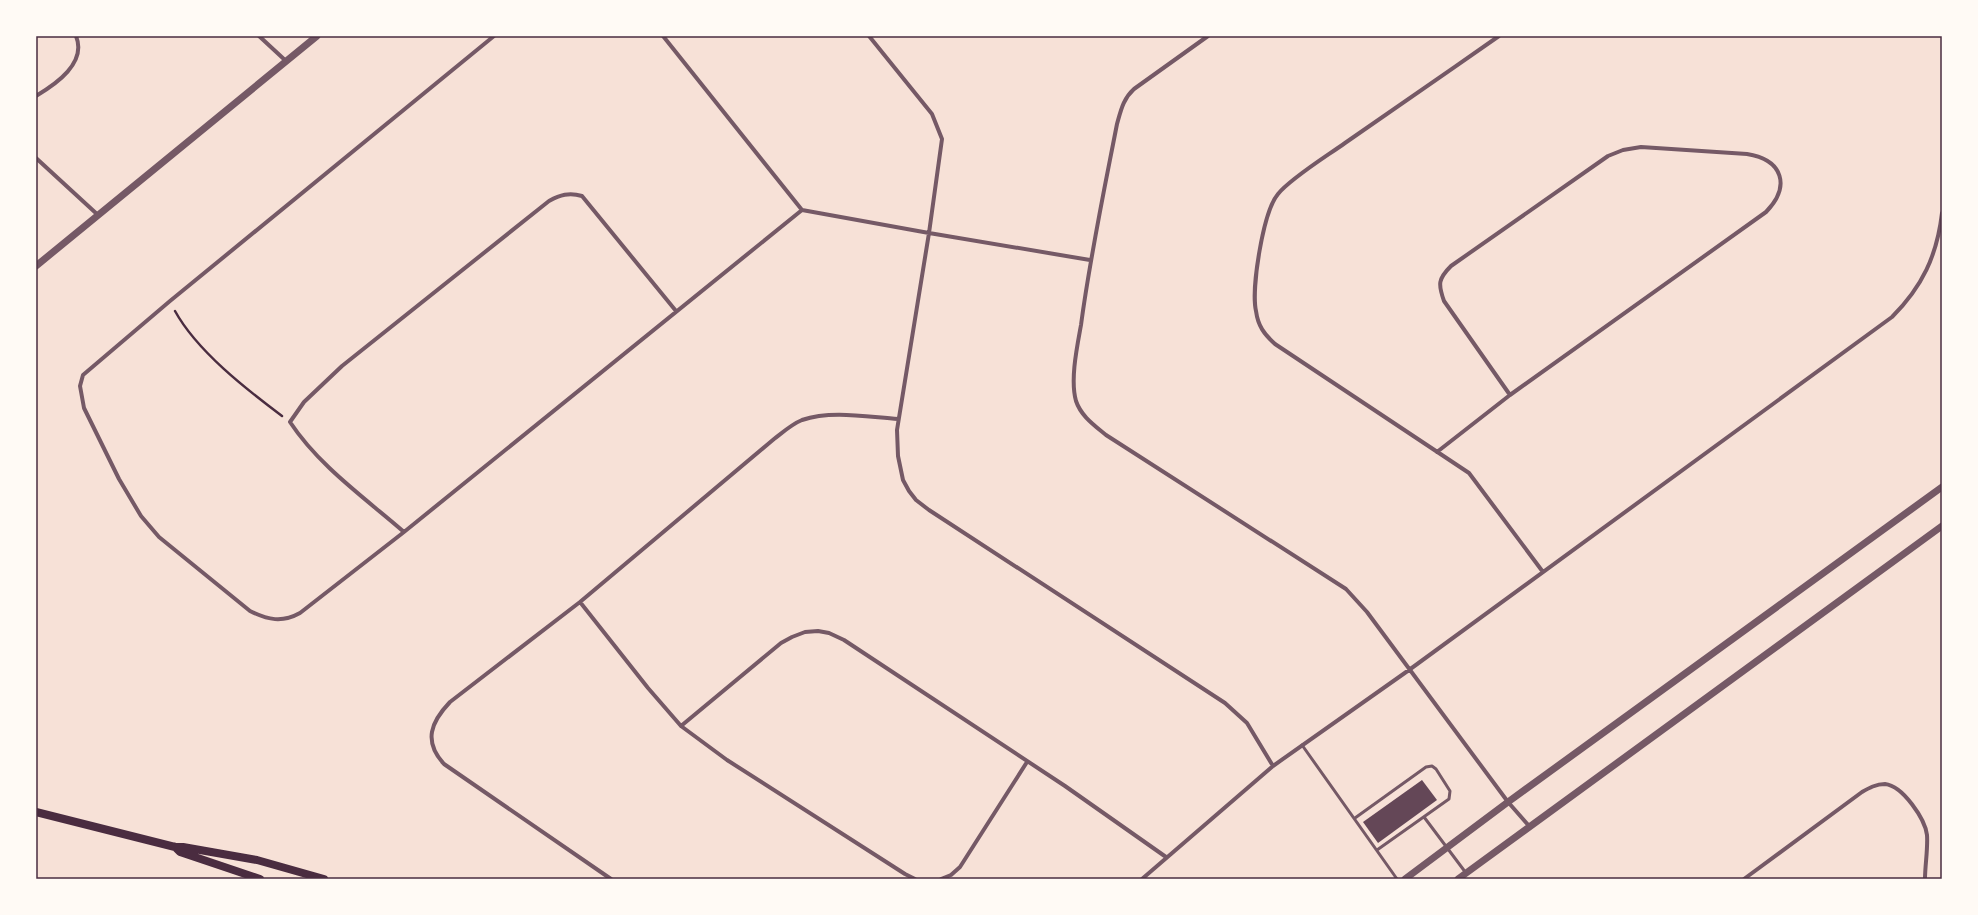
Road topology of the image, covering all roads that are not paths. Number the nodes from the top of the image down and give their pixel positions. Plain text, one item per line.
1 (76, 36) edge
2 (259, 36) edge
3 (317, 36) edge
4 (494, 36) edge
5 (663, 36) edge
6 (869, 36) edge
7 (1208, 36) edge
8 (1499, 36) edge
9 (286, 61) junction
10 (36, 96) edge
11 (36, 158) edge
12 (802, 210) junction
13 (1942, 214) edge
14 (98, 215) junction
15 (929, 233) junction
16 (1090, 260) junction
17 (36, 266) edge
18 (676, 311) junction
19 (1510, 395) junction
20 (898, 419) junction
21 (1437, 452) junction
22 (1942, 487) edge
23 (1942, 526) edge
24 (404, 532) junction
25 (1543, 572) junction
26 (580, 602) junction
27 (1409, 670) junction
28 (681, 726) junction
29 (1302, 745) junction
30 (1027, 762) junction
31 (1273, 766) junction
32 (1508, 802) junction
33 (36, 812) edge
34 (1424, 816) junction
35 (1355, 818) junction
36 (1530, 827) junction
37 (175, 847) junction
38 (1446, 848) junction
39 (1377, 850) junction
40 (1166, 857) junction
41 (1466, 873) junction
42 (260, 879) edge
43 (324, 879) edge
44 (611, 879) edge
45 (915, 879) edge
46 (940, 879) edge
47 (1142, 879) edge
48 (1397, 879) edge
49 (1405, 879) edge
50 (1458, 879) edge
51 (1744, 879) edge
52 (1925, 879) edge

1 - 10 street
2 - 9 street
3 - 9 street
4 - 24 street
5 - 12 street
6 - 15 street
7 - 16 street
8 - 21 street
9 - 14 street
11 - 14 street
12 - 15 street
12 - 18 street
13 - 25 street
14 - 17 street
15 - 16 street
15 - 20 street
16 - 27 street
18 - 24 street
18 - 24 street
19 - 19 street
19 - 21 street
20 - 26 street
20 - 31 street
21 - 25 street
22 - 32 street
23 - 36 street
25 - 27 street
26 - 28 street
26 - 44 street
27 - 29 street
27 - 32 street
28 - 30 street
28 - 45 street
29 - 31 street
29 - 35 lane
30 - 40 street
30 - 46 street
31 - 40 street
32 - 36 street
32 - 38 street
33 - 37 main road
34 - 35 lane
34 - 38 lane
34 - 39 lane
35 - 39 lane
36 - 41 street
37 - 42 main road
37 - 43 main road
38 - 41 lane
38 - 49 street
39 - 48 lane
40 - 47 street
41 - 50 street
51 - 52 street

